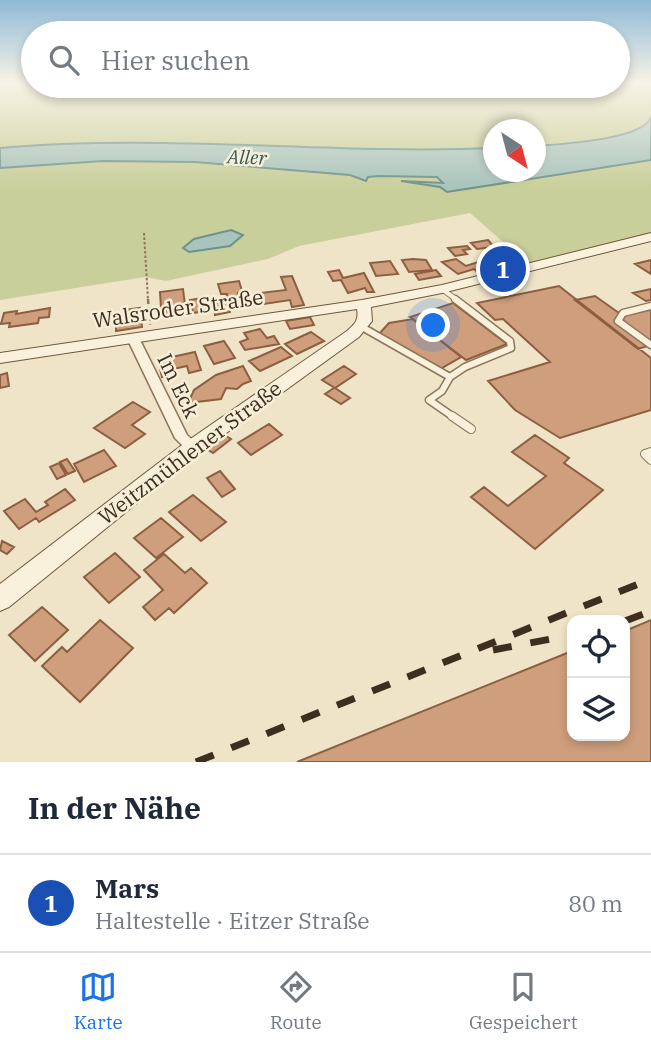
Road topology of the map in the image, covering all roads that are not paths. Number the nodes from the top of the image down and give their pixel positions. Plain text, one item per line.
1 (651, 237) edge
2 (442, 289) junction
3 (362, 304) junction
4 (651, 306) edge
5 (362, 327) junction
6 (133, 338) junction
7 (651, 345) edge
8 (0, 358) edge
9 (450, 377) junction
10 (471, 429) dead end
11 (193, 447) junction
12 (651, 452) edge
13 (651, 460) edge
14 (0, 599) edge

1 - 2 main road, Walsroder Straße
2 - 3 main road, Walsroder Straße
2 - 9 lane
3 - 5 main road
3 - 6 main road, Walsroder Straße
4 - 7 lane
5 - 9 lane
5 - 11 main road, Weitzmühlener Straße
6 - 8 main road, Walsroder Straße
6 - 11 street, Im Eck
9 - 10 lane
11 - 14 main road, Weitzmühlener Straße
12 - 13 lane

